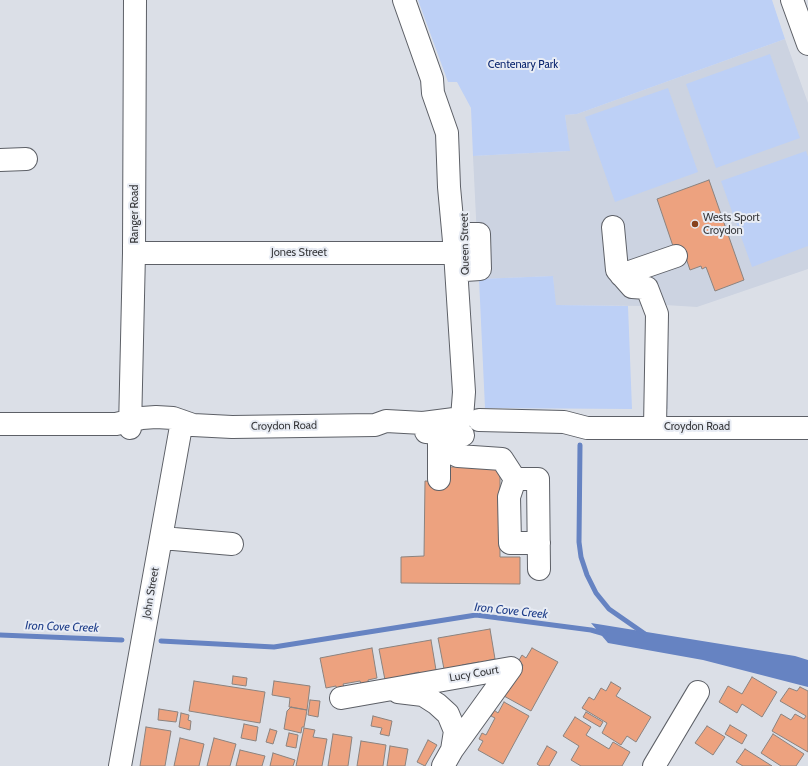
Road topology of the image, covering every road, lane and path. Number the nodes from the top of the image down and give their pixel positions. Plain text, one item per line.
1 (135, 0) edge
2 (404, 0) edge
3 (792, 0) edge
4 (808, 44) edge
5 (26, 159) dead end
6 (0, 160) edge
7 (613, 227) dead end
8 (463, 252) junction
9 (134, 253) junction
10 (676, 256) dead end
11 (622, 275) junction
12 (0, 424) edge
13 (125, 424) junction
14 (470, 424) junction
15 (185, 425) junction
16 (655, 427) junction
17 (808, 428) edge
18 (439, 434) junction
19 (439, 479) dead end
20 (515, 479) junction
21 (162, 538) junction
22 (539, 543) junction
23 (232, 544) dead end
24 (539, 568) dead end
25 (385, 690) junction
26 (698, 692) dead end
27 (341, 698) dead end
28 (448, 758) edge
29 (120, 766) edge
30 (654, 766) edge

1 - 9 street, Ranger Road
2 - 8 street, Queen Street
3 - 4 street
5 - 6 street
7 - 11 street
8 - 9 street, Jones Street
8 - 14 street, Queen Street
9 - 13 street, Ranger Road
10 - 11 street
11 - 16 street
12 - 13 street, Croydon Road
13 - 15 street, Croydon Road
14 - 16 street, Croydon Road
14 - 18 street, Croydon Road
15 - 18 street, Croydon Road
15 - 21 street, John Street
16 - 17 street, Croydon Road
18 - 19 street
18 - 20 street
20 - 22 street
20 - 22 street
21 - 23 street
21 - 29 street, John Street
22 - 24 street
25 - 27 street, Lucy Court
25 - 28 street, Lucy Court
25 - 28 street, Lucy Court
26 - 30 street

